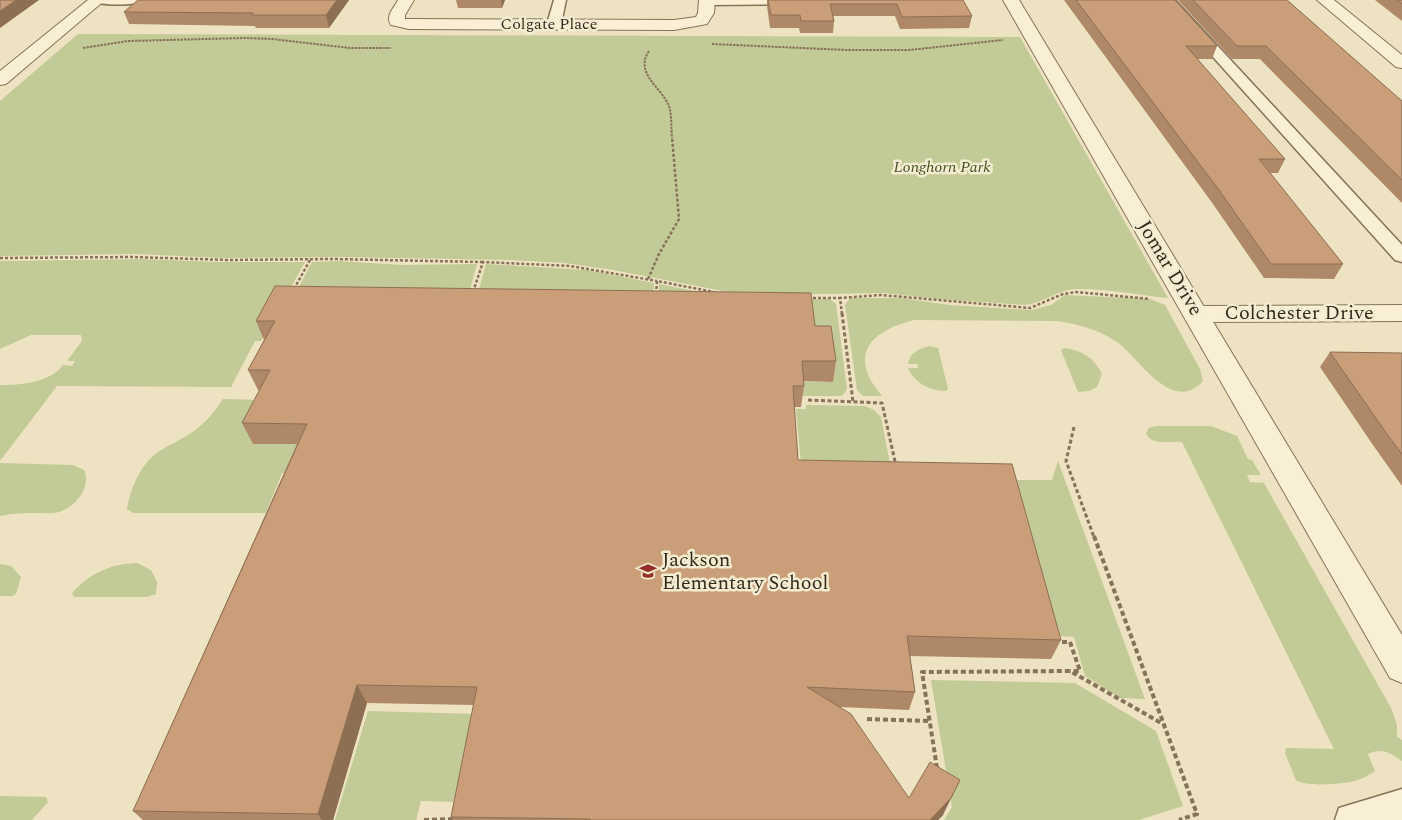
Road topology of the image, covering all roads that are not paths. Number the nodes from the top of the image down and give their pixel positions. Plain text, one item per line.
1 (97, 0) edge
2 (139, 0) edge
3 (406, 0) edge
4 (560, 0) edge
5 (707, 0) edge
6 (844, 0) edge
7 (1011, 0) edge
8 (1168, 0) edge
9 (1325, 0) edge
10 (554, 24) junction
11 (1402, 63) edge
12 (0, 80) edge
13 (1402, 256) edge
14 (1402, 313) edge
15 (1197, 314) junction
16 (1402, 667) edge
17 (1402, 805) edge
18 (1351, 820) edge

1 - 2 lane
1 - 12 street
3 - 10 street, Colgate Place
4 - 10 lane
5 - 6 lane
5 - 10 street, Colgate Place
7 - 15 street, Jomar Drive
8 - 13 lane
9 - 11 street
14 - 15 street, Colchester Drive
15 - 16 street, Jomar Drive
17 - 18 lane

